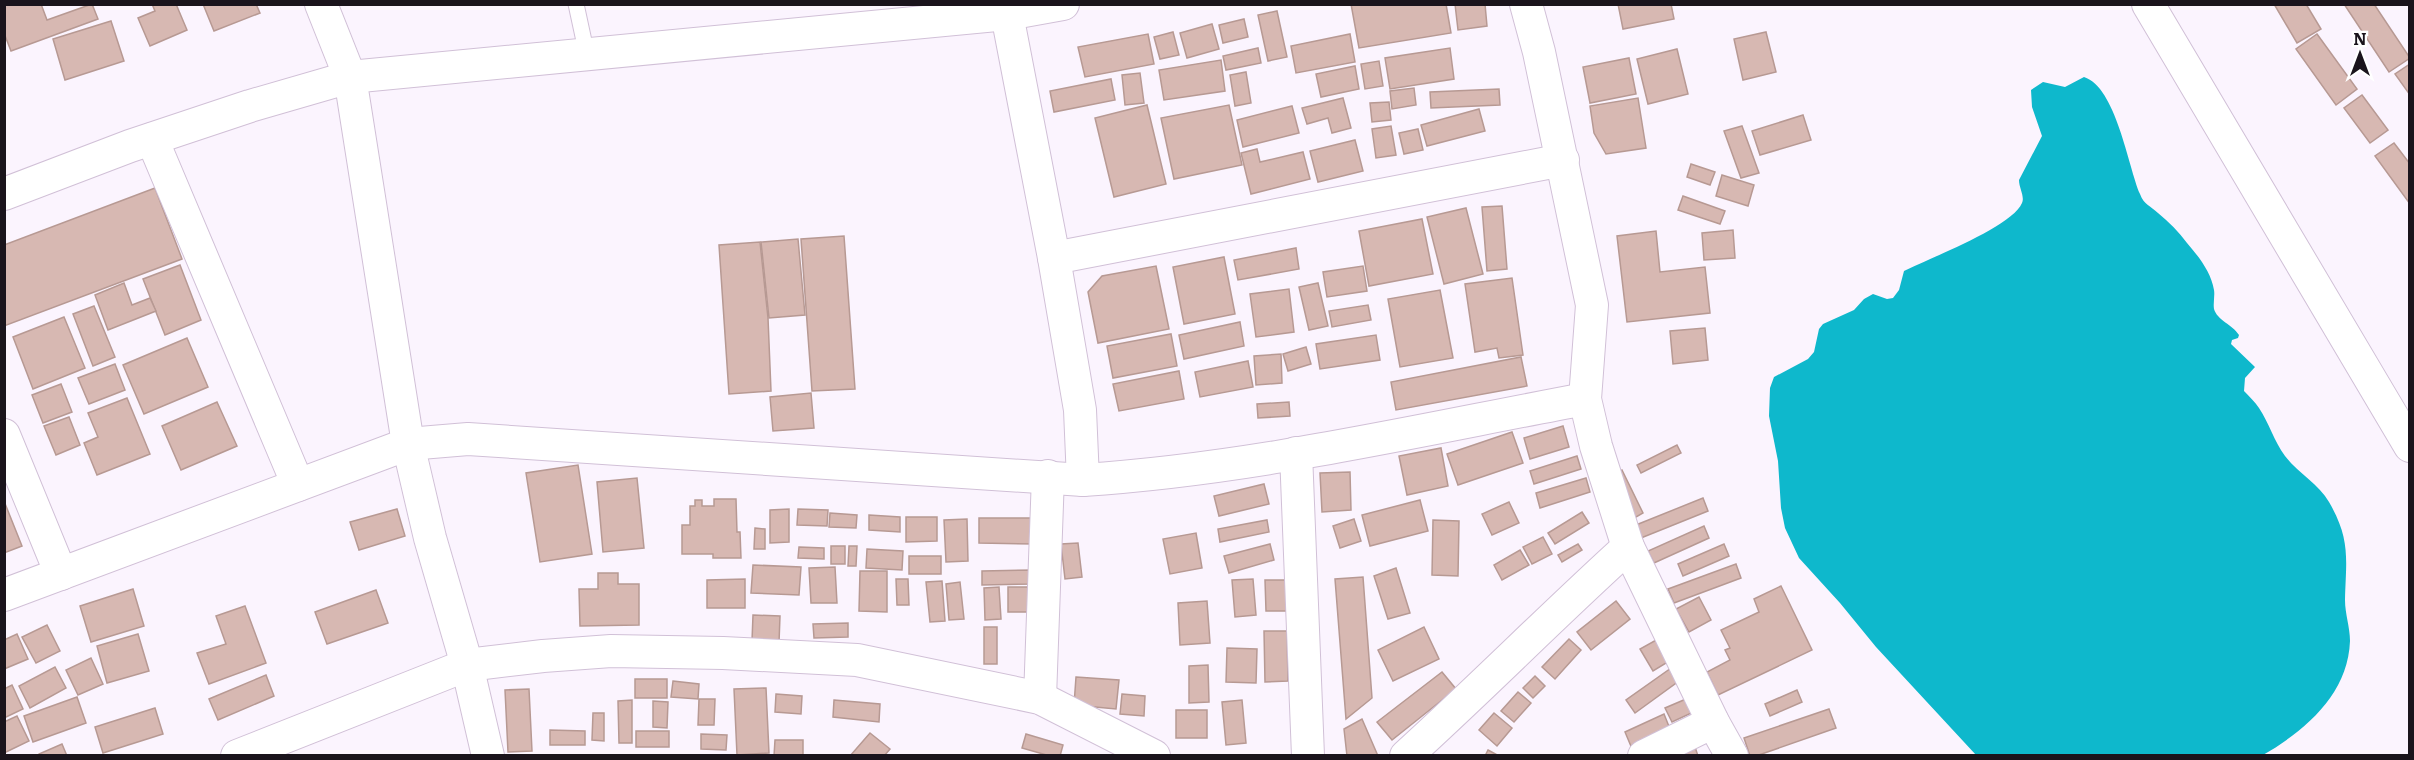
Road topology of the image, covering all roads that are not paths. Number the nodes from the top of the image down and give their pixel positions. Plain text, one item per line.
1 (321, 4) edge
2 (576, 4) edge
3 (1063, 4) edge
4 (1526, 4) edge
5 (2148, 4) edge
6 (1006, 9) edge
7 (587, 55) junction
8 (350, 77) junction
9 (152, 139) junction
10 (1563, 160) junction
11 (4, 194) edge
12 (1054, 258) junction
13 (1585, 399) junction
14 (4, 435) edge
15 (408, 444) junction
16 (2409, 446) edge
17 (1296, 453) junction
18 (1048, 476) junction
19 (1083, 480) junction
20 (298, 485) junction
21 (1628, 547) junction
22 (61, 574) junction
23 (4, 595) edge
24 (467, 665) junction
25 (1040, 698) junction
26 (1713, 722) junction
27 (237, 756) edge
28 (488, 756) edge
29 (1154, 756) edge
30 (1308, 756) edge
31 (1406, 756) edge
32 (1644, 756) edge
33 (1732, 756) edge

1 - 8 street
2 - 7 lane
3 - 6 street
4 - 10 street
5 - 16 street
6 - 7 street
6 - 12 street
7 - 8 street
8 - 9 street
8 - 15 street
9 - 11 street
9 - 20 street
10 - 12 street
10 - 13 street
12 - 19 street
13 - 17 street
13 - 21 street
14 - 22 street
15 - 18 street
15 - 20 street
15 - 24 street
17 - 19 street
17 - 30 street
18 - 19 street
18 - 25 street
20 - 22 street
21 - 26 street
21 - 31 street
22 - 23 street
24 - 25 street
24 - 27 street
24 - 28 street
25 - 29 street
26 - 32 street
26 - 33 street

